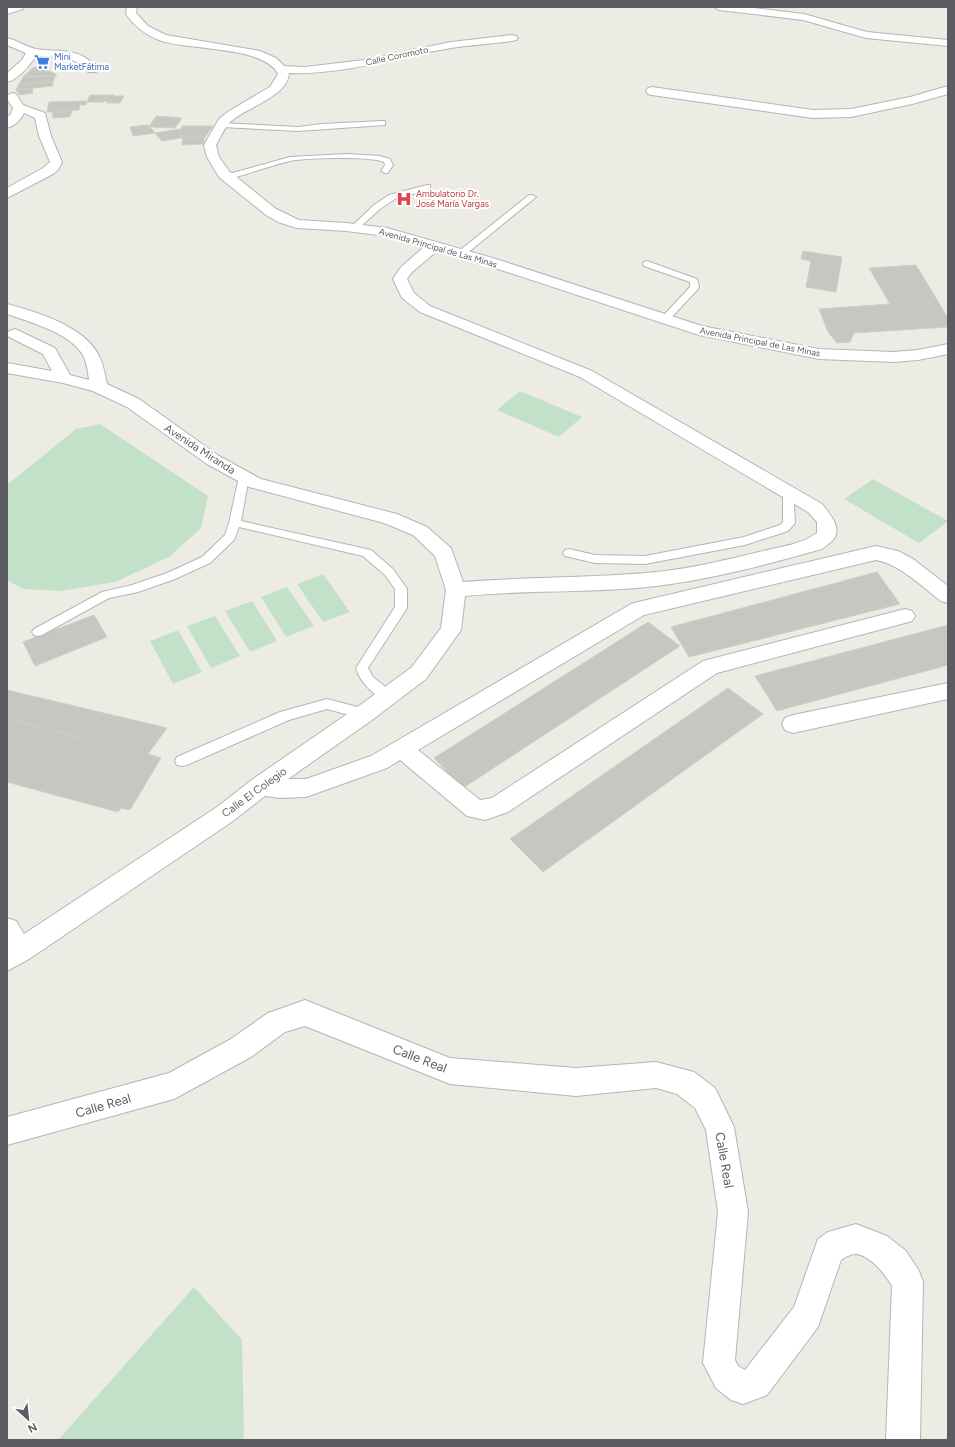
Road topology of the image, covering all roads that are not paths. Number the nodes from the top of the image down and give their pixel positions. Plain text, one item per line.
1 (19, 7) edge
2 (132, 7) edge
3 (718, 7) edge
4 (7, 11) edge
5 (512, 38) dead end
6 (7, 42) edge
7 (948, 43) edge
8 (33, 52) junction
9 (282, 69) junction
10 (92, 70) dead end
11 (7, 79) edge
12 (948, 90) edge
13 (7, 91) edge
14 (652, 91) dead end
15 (19, 108) junction
16 (7, 124) edge
17 (382, 124) dead end
18 (221, 125) junction
19 (385, 171) dead end
20 (228, 177) junction
21 (426, 187) dead end
22 (7, 194) edge
23 (532, 198) dead end
24 (355, 227) junction
25 (436, 245) junction
26 (462, 253) junction
27 (647, 264) dead end
28 (7, 309) edge
29 (666, 318) junction
30 (15, 334) dead end
31 (948, 349) edge
32 (7, 368) edge
33 (64, 378) junction
34 (99, 387) junction
35 (244, 477) junction
36 (788, 492) junction
37 (235, 523) junction
38 (568, 553) dead end
39 (456, 590) junction
40 (948, 596) edge
41 (906, 616) dead end
42 (38, 632) dead end
43 (948, 691) edge
44 (388, 696) junction
45 (364, 714) junction
46 (793, 724) dead end
47 (402, 749) junction
48 (182, 761) dead end
49 (261, 786) junction
50 (7, 929) edge
51 (13, 955) edge
52 (7, 1132) edge
53 (903, 1440) edge

1 - 4 street
2 - 9 street
3 - 7 street
5 - 9 street, Calle Coromoto
6 - 8 street
8 - 10 street
8 - 11 street
9 - 18 street, Avenida Principal de Las Minas
12 - 14 street
13 - 15 street
15 - 16 street
15 - 22 street
17 - 18 lane
18 - 20 street, Avenida Principal de Las Minas
19 - 20 lane
20 - 24 street, Avenida Principal de Las Minas
21 - 24 lane
23 - 26 lane
24 - 25 street, Avenida Principal de Las Minas
25 - 26 street, Avenida Principal de Las Minas
25 - 36 street
26 - 29 street, Avenida Principal de Las Minas
27 - 29 lane
28 - 34 street
29 - 31 street, Avenida Principal de Las Minas
30 - 33 street
32 - 33 street, Avenida Miranda
33 - 34 street, Avenida Miranda
34 - 35 street, Avenida Miranda
35 - 37 lane
35 - 39 street, Avenida Miranda
36 - 38 lane
36 - 39 street
37 - 42 lane
37 - 44 lane
39 - 44 street, Calle El Colegio
40 - 47 street
41 - 47 street
43 - 46 street
44 - 45 street, Calle El Colegio
45 - 48 lane
45 - 49 street, Calle El Colegio
47 - 49 street
49 - 51 street, Calle El Colegio
50 - 51 street
52 - 53 street, Calle Real

